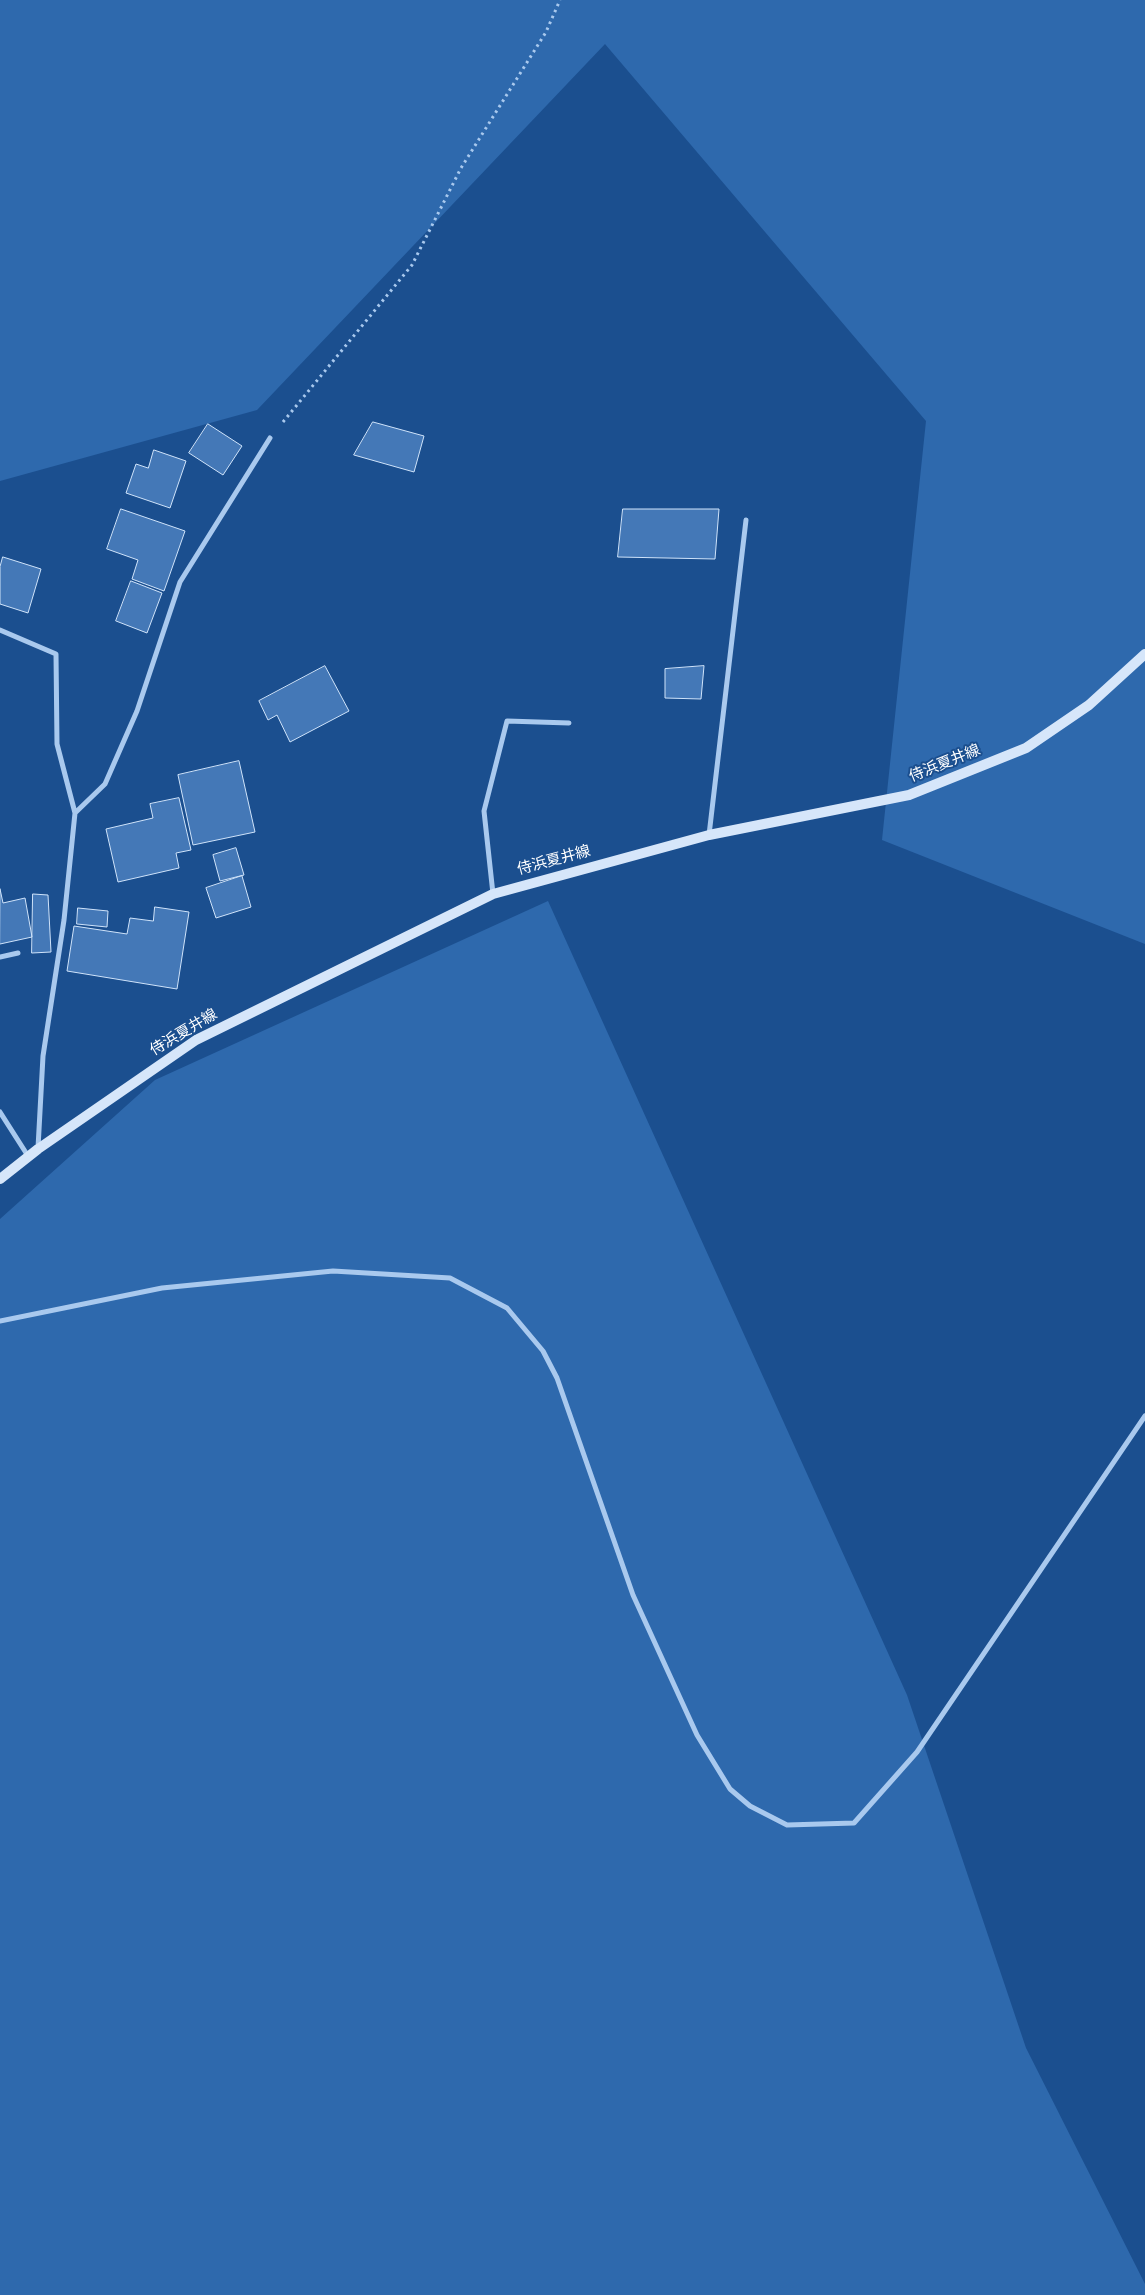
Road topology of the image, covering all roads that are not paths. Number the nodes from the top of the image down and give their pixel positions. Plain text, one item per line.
1 (270, 438) road end
2 (746, 520) dead end
3 (0, 630) edge
4 (1145, 654) edge
5 (569, 722) dead end
6 (75, 813) junction
7 (709, 835) junction
8 (493, 894) junction
9 (18, 953) dead end
10 (0, 957) edge
11 (0, 1112) edge
12 (38, 1149) junction
13 (29, 1156) junction
14 (0, 1179) edge
15 (0, 1321) edge
16 (1145, 1416) edge

1 - 6 street
2 - 7 street
3 - 6 street
4 - 7 main road, 侍浜夏井線
5 - 8 street
6 - 12 street
7 - 8 main road, 侍浜夏井線
8 - 12 main road, 侍浜夏井線
9 - 10 street
11 - 13 street
12 - 13 main road, 侍浜夏井線
13 - 14 main road, 侍浜夏井線
15 - 16 street

